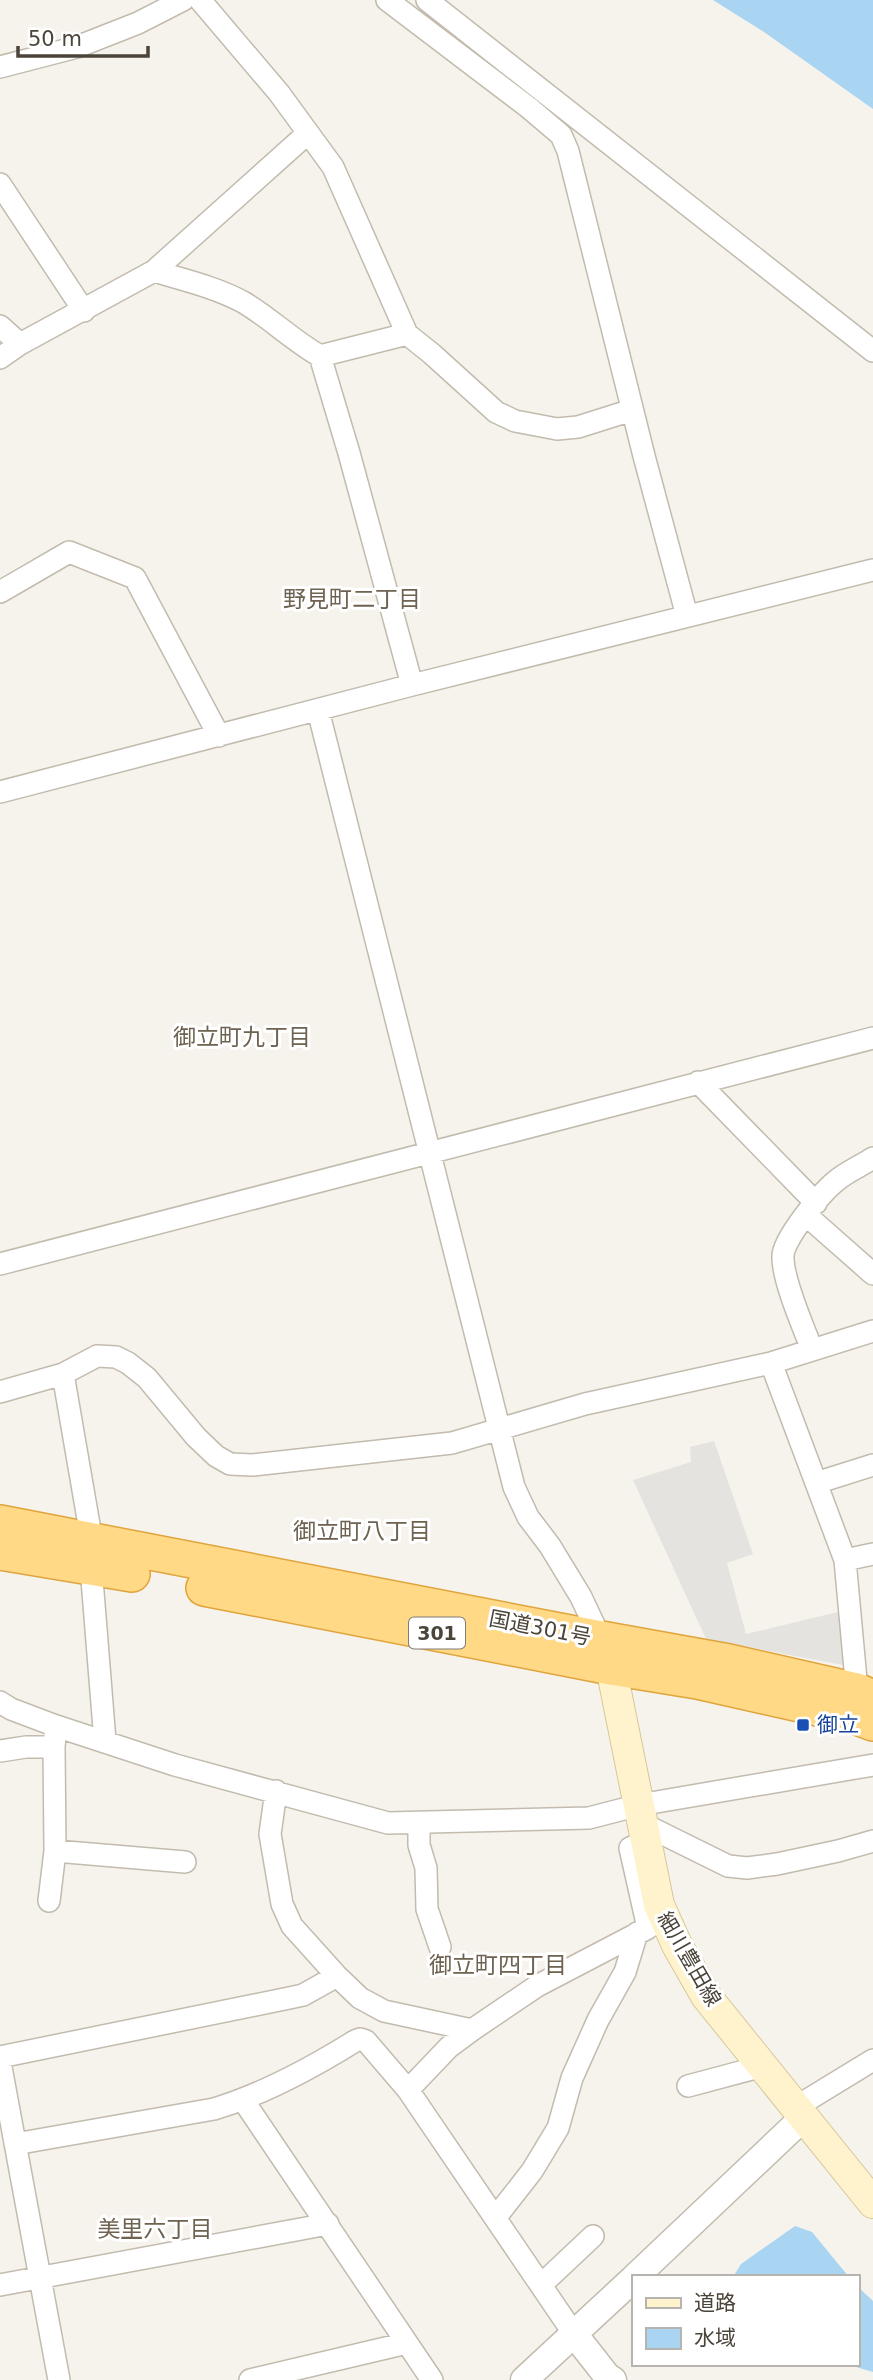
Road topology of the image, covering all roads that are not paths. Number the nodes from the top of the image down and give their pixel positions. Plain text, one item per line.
1 (183, 0) edge
2 (200, 0) edge
3 (387, 0) edge
4 (427, 0) edge
5 (0, 67) edge
6 (308, 133) junction
7 (0, 184) edge
8 (154, 271) junction
9 (84, 312) junction
10 (0, 326) edge
11 (407, 334) junction
12 (20, 344) junction
13 (873, 351) edge
14 (320, 355) junction
15 (0, 358) edge
16 (632, 410) junction
17 (873, 570) edge
18 (0, 592) edge
19 (688, 616) junction
20 (412, 685) junction
21 (318, 710) junction
22 (219, 736) junction
23 (0, 792) edge
24 (873, 1038) edge
25 (698, 1082) junction
26 (428, 1152) junction
27 (873, 1158) edge
28 (811, 1209) junction
29 (0, 1264) edge
30 (873, 1273) edge
31 (873, 1331) edge
32 (812, 1349) junction
33 (771, 1363) junction
34 (63, 1374) junction
35 (0, 1392) edge
36 (499, 1429) junction
37 (873, 1465) edge
38 (816, 1483) junction
39 (0, 1523) edge
40 (0, 1552) edge
41 (91, 1554) junction
42 (873, 1554) edge
43 (845, 1560) junction
44 (606, 1653) junction
45 (865, 1695) edge
46 (0, 1702) edge
47 (873, 1723) edge
48 (56, 1726) junction
49 (105, 1741) junction
50 (54, 1747) junction
51 (0, 1751) edge
52 (873, 1765) edge
53 (276, 1791) junction
54 (419, 1823) junction
55 (641, 1823) junction
56 (873, 1840) edge
57 (55, 1851) junction
58 (185, 1862) dead end
59 (49, 1901) dead end
60 (637, 1933) junction
61 (440, 1947) dead end
62 (337, 1976) junction
63 (472, 2030) junction
64 (0, 2057) edge
65 (873, 2060) edge
66 (0, 2062) edge
67 (763, 2066) junction
68 (688, 2086) dead end
69 (408, 2090) junction
70 (243, 2100) junction
71 (800, 2112) junction
72 (15, 2144) junction
73 (873, 2203) edge
74 (496, 2217) junction
75 (328, 2224) junction
76 (593, 2236) dead end
77 (637, 2275) edge
78 (39, 2276) junction
79 (632, 2280) edge
80 (0, 2285) edge
81 (541, 2285) junction
82 (574, 2334) junction
83 (407, 2343) junction
84 (608, 2379) edge
85 (59, 2380) edge
86 (250, 2380) edge
87 (432, 2380) edge
88 (524, 2380) edge

1 - 5 street
2 - 6 street
3 - 16 street
4 - 13 street
6 - 8 street
6 - 11 street
7 - 9 street
8 - 9 street
8 - 14 street
9 - 12 street
10 - 12 street
11 - 14 street
11 - 16 street
12 - 15 street
14 - 20 street
16 - 19 street
17 - 19 street
18 - 22 street
19 - 20 street
20 - 21 street
21 - 22 street
21 - 26 street
22 - 23 street
24 - 25 street
25 - 26 street
25 - 28 street
26 - 29 street
26 - 36 street
27 - 28 street
28 - 30 street
28 - 32 street
31 - 32 street
32 - 33 street
33 - 36 street
33 - 38 street
34 - 35 street
34 - 36 street
34 - 41 street
36 - 44 street
37 - 38 street
38 - 43 street
39 - 41 highway, 国道301号 / 301
40 - 41 highway, 国道301号 / 301
41 - 44 highway, 国道301号 / 301
41 - 49 street
42 - 43 street
43 - 45 street
44 - 45 highway, 国道301号 / 301
44 - 47 highway, 国道301号 / 301
44 - 55 main road, 細川豊田線
46 - 48 street
48 - 49 street
48 - 50 street
49 - 53 street
50 - 51 street
50 - 57 street
52 - 55 street
53 - 54 street
53 - 62 street
54 - 55 street
54 - 61 street
55 - 56 street
55 - 60 street
55 - 67 main road, 細川豊田線
57 - 58 street
57 - 59 street
60 - 63 street
60 - 74 street
62 - 63 street
62 - 64 street
63 - 69 street
65 - 71 street
66 - 72 street
67 - 68 street
67 - 71 main road, 細川豊田線
69 - 70 street
69 - 74 street
70 - 72 street
70 - 75 street
71 - 73 main road, 細川豊田線
71 - 77 street
72 - 78 street
74 - 81 street
75 - 78 street
75 - 83 street
76 - 81 street
78 - 80 street
78 - 85 street
79 - 82 street
81 - 82 street
82 - 84 street
82 - 88 street
83 - 86 street
83 - 87 street

